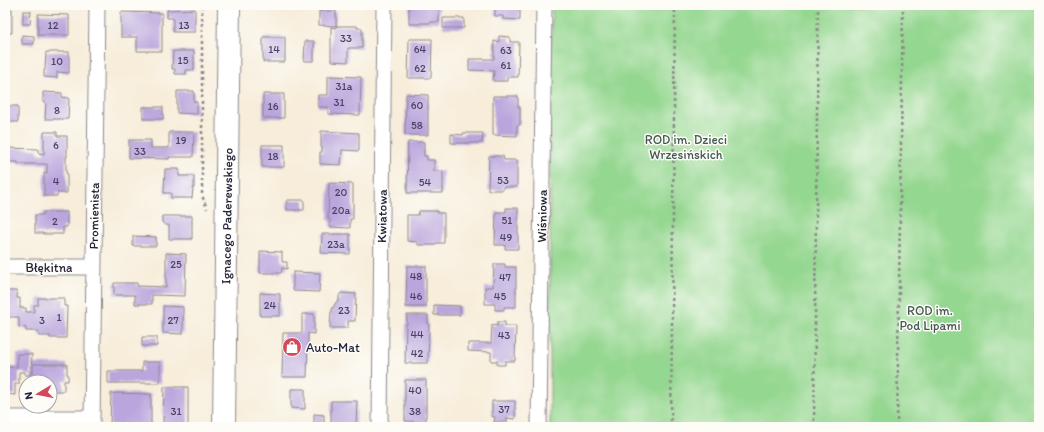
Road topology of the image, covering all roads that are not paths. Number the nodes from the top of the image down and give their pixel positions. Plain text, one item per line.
1 (97, 5) edge
2 (230, 5) edge
3 (384, 5) edge
4 (544, 5) edge
5 (5, 267) edge
6 (94, 267) junction
7 (5, 418) edge
8 (92, 422) edge
9 (224, 427) edge
10 (380, 427) edge
11 (539, 427) edge

1 - 6 street, Promienista
2 - 9 street, Ignacego Paderewskiego
3 - 10 street, Kwiatowa
4 - 11 street, Wiśniowa
5 - 6 street, Błękitna
6 - 8 street, Promienista
7 - 8 street

